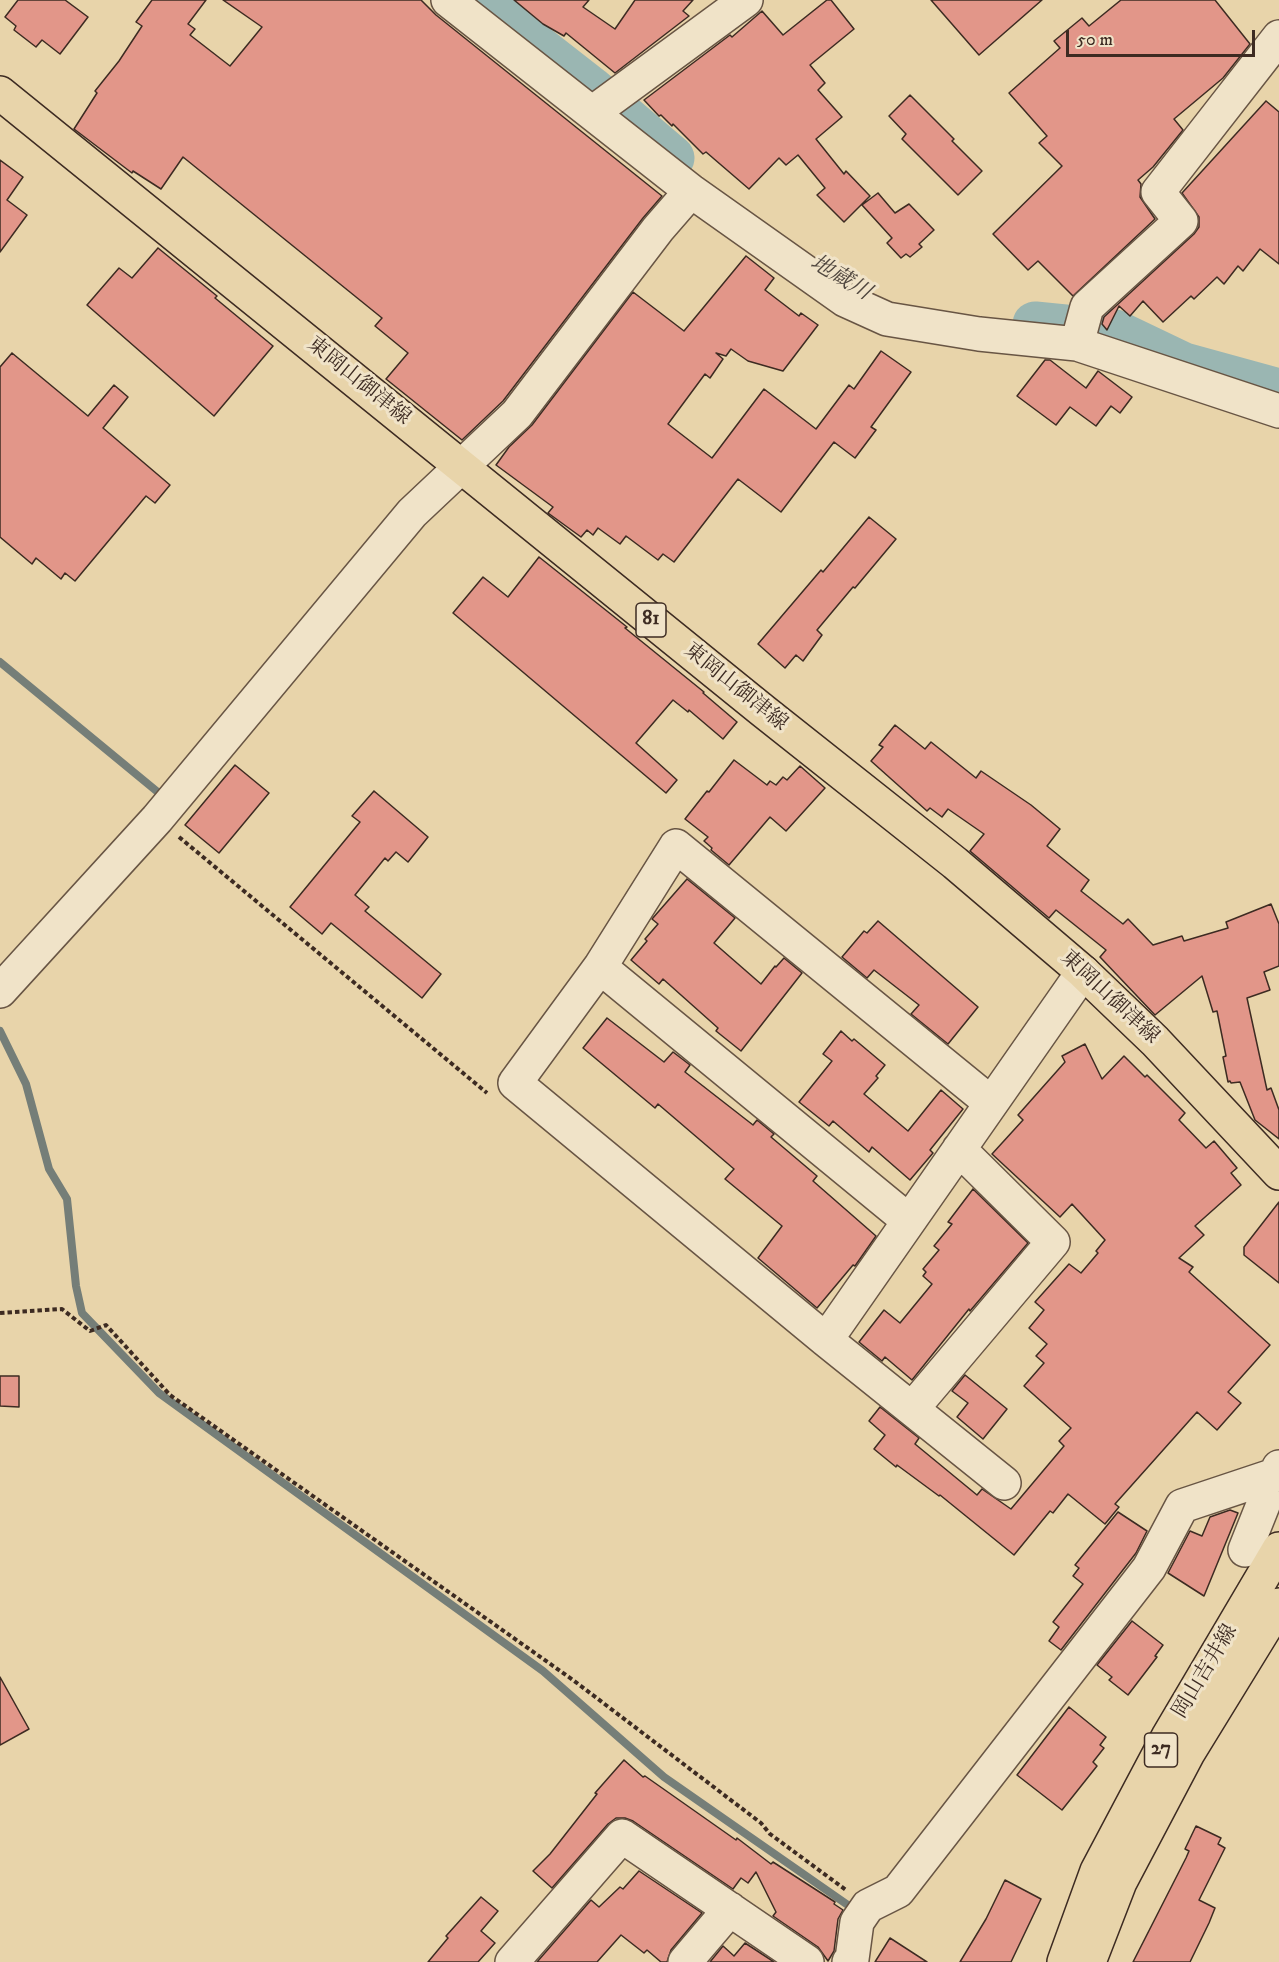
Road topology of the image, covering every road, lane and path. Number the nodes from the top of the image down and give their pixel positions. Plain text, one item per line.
1 (448, 0) edge
2 (746, 0) edge
3 (1279, 37) edge
4 (0, 93) edge
5 (592, 113) junction
6 (691, 191) junction
7 (1077, 344) junction
8 (1279, 411) edge
9 (462, 466) junction
10 (156, 819) junction
11 (600, 967) junction
12 (1083, 972) junction
13 (0, 991) edge
14 (516, 1083) junction
15 (991, 1103) junction
16 (959, 1149) junction
17 (1279, 1173) edge
18 (909, 1221) junction
19 (0, 1313) edge
20 (826, 1340) junction
21 (912, 1408) junction
22 (1277, 1471) edge
23 (1004, 1483) dead end
24 (1279, 1549) edge
25 (1245, 1550) dead end
26 (1279, 1605) edge
27 (868, 1906) junction
28 (729, 1909) junction
29 (512, 1962) edge
30 (685, 1962) edge
31 (807, 1962) edge
32 (849, 1962) edge
33 (1064, 1962) edge
34 (1089, 1962) edge

1 - 5 street
2 - 5 street
3 - 7 street
4 - 9 main road, 東岡山御津線 / 81
5 - 6 street
6 - 7 street
6 - 9 street
7 - 8 street
9 - 10 street
9 - 12 main road, 東岡山御津線 / 81
10 - 13 street
10 - 14 path
11 - 14 street
11 - 15 street
11 - 18 street
12 - 15 street
12 - 17 main road, 東岡山御津線 / 81
14 - 20 street
15 - 16 street
16 - 18 street
16 - 21 street
18 - 20 street
19 - 27 path
20 - 21 street
21 - 23 street
22 - 25 street
22 - 27 street
24 - 33 main road, 岡山吉井線 / 27
26 - 34 main road, 岡山吉井線 / 27
27 - 32 street
28 - 29 street
28 - 30 street
28 - 31 street

